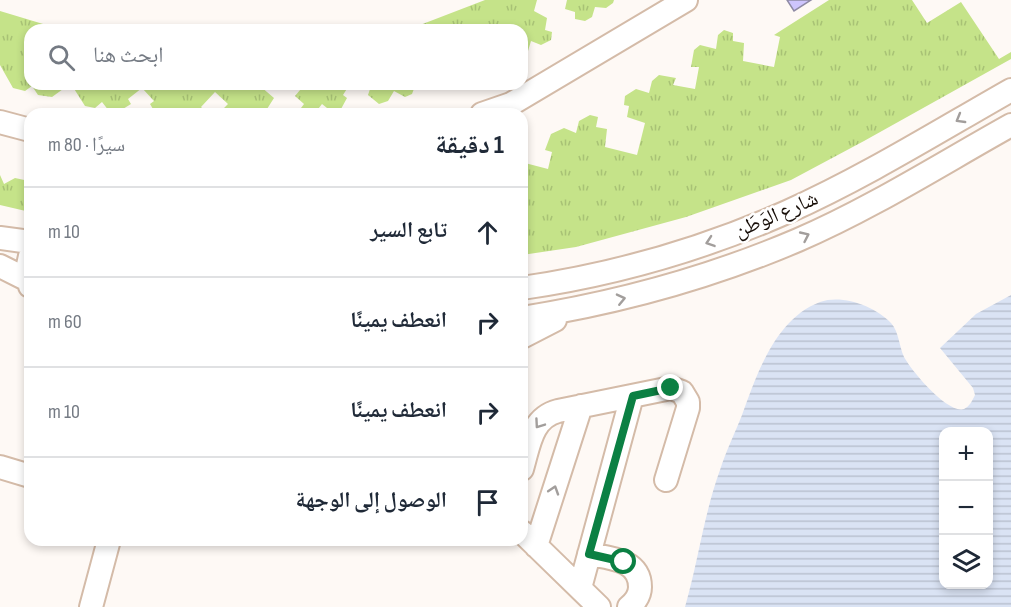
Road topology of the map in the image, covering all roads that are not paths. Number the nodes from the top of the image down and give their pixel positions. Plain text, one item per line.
1 (686, 0) edge
2 (1011, 90) edge
3 (500, 108) edge
4 (0, 122) edge
5 (1011, 124) edge
6 (24, 128) edge
7 (0, 238) edge
8 (24, 241) edge
9 (0, 266) edge
10 (24, 280) edge
11 (528, 287) edge
12 (577, 310) junction
13 (528, 317) edge
14 (528, 335) edge
15 (633, 396) junction
16 (581, 406) junction
17 (528, 449) edge
18 (0, 467) edge
19 (24, 474) edge
20 (666, 480) dead end
21 (529, 539) edge
22 (107, 546) edge
23 (589, 554) junction
24 (580, 588) junction
25 (91, 607) edge
26 (599, 607) edge
27 (629, 607) edge

1 - 3 street
2 -> 11 street, شارع الوَطَن
4 - 6 street
12 -> 5 street, شارع الوَطَن
7 - 8 street
9 - 10 street
12 - 13 street, شارع الوَطَن
12 - 14 street
15 - 16 street
15 - 20 street
15 - 23 street
16 -> 17 street
21 -> 16 street
18 - 19 street
21 - 24 street
22 - 25 street
23 - 24 street
23 - 27 street
24 - 26 street

